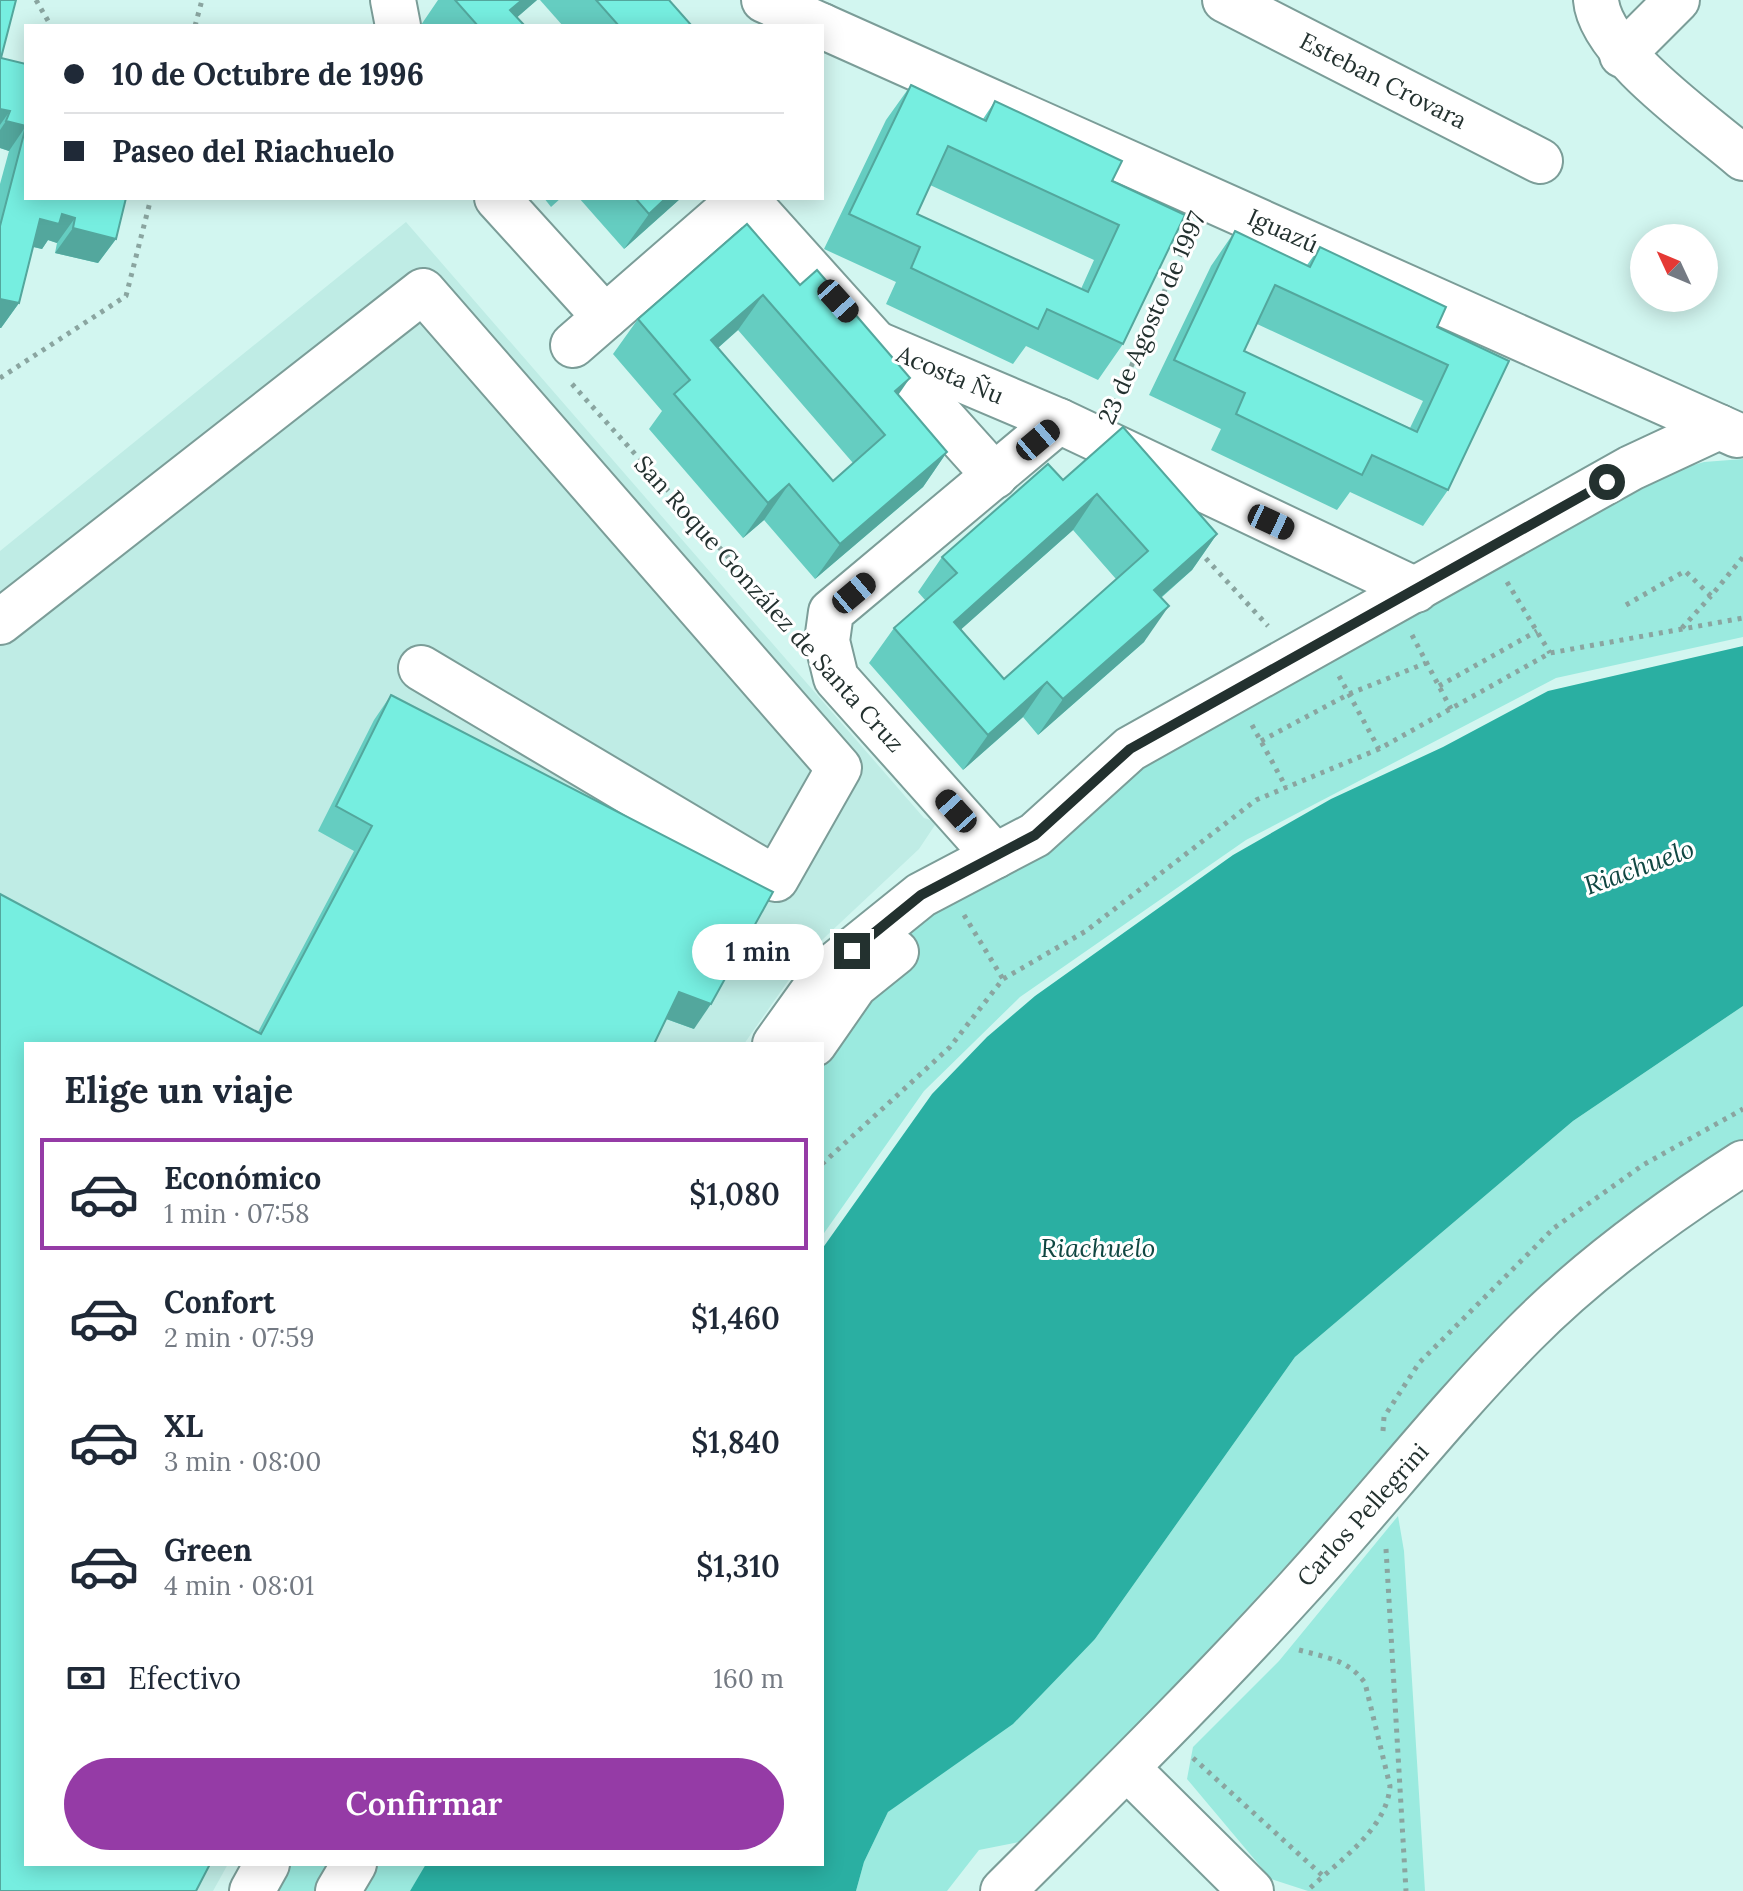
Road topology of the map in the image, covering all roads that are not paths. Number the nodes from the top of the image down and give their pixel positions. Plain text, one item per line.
1 (393, 0) edge
2 (764, 0) edge
3 (1225, 0) edge
4 (1596, 0) edge
5 (1677, 0) edge
6 (398, 24) edge
7 (815, 24) edge
8 (824, 28) edge
9 (1622, 55) junction
10 (1743, 158) edge
11 (1540, 161) dead end
12 (498, 200) edge
13 (741, 200) edge
14 (745, 200) edge
15 (875, 343) junction
16 (1059, 421) junction
17 (1731, 432) edge
18 (995, 476) junction
19 (1405, 596) junction
20 (0, 622) edge
21 (421, 668) dead end
22 (836, 678) joint
23 (995, 856) junction
24 (951, 893) junction
25 (776, 1042) edge
26 (815, 1042) edge
27 (1743, 1163) edge
28 (1141, 1782) junction
29 (266, 1866) edge
30 (353, 1866) edge
31 (252, 1891) edge
32 (338, 1891) edge
33 (1003, 1891) edge
34 (1251, 1891) edge

1 - 6 street
2 - 7 street, Iguazú
3 - 11 street, Esteban Crovara
4 - 9 street
5 - 9 street
8 - 17 street, Iguazú
9 - 10 street
12 - 13 street
14 - 15 street, Acosta Ñu
15 - 16 street, Acosta Ñu
15 - 18 street, Acosta Ñu
16 - 18 street, 23 de Agosto de 1997
16 - 19 street, Acosta Ñu
17 - 19 street
18 - 22 street, 23 de Agosto de 1997
19 - 23 street
20 - 21 street
22 - 23 street, San Roque González de Santa Cruz
23 - 24 street
24 - 25 street
24 - 26 street
27 - 28 street, Carlos Pellegrini
28 - 33 street, Carlos Pellegrini
28 - 34 street
29 - 31 street
30 - 32 street

